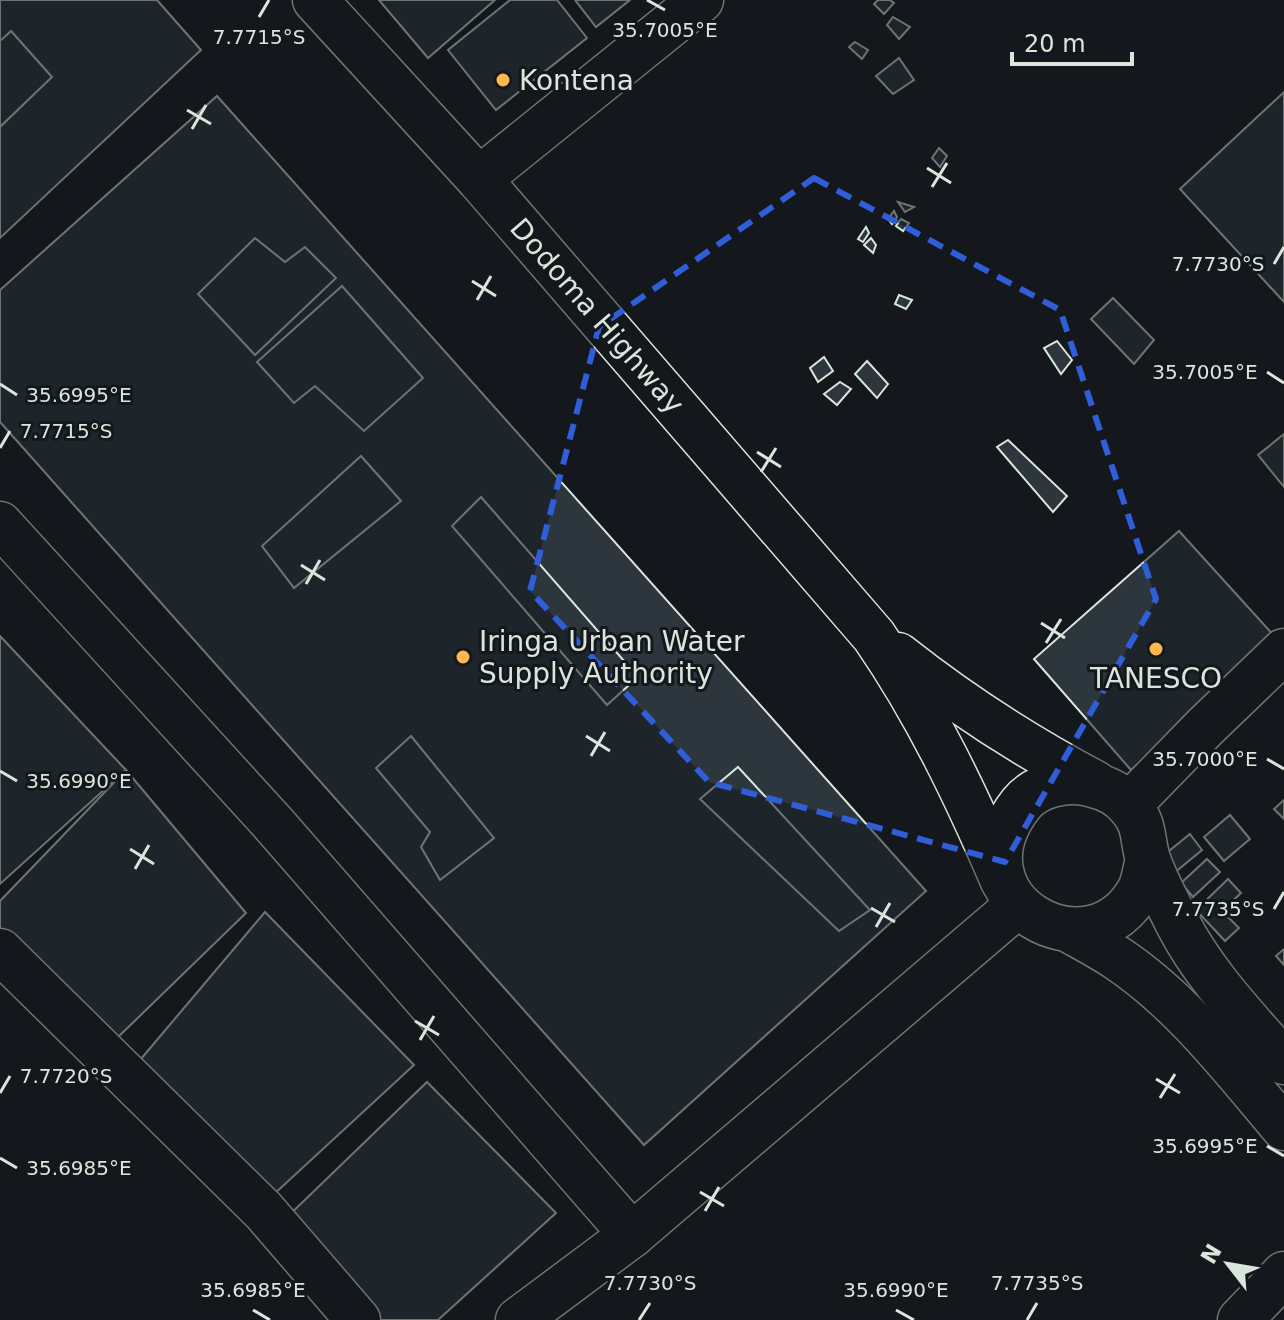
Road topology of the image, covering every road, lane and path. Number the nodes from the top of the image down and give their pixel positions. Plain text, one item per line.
1 (315, 0) edge
2 (701, 0) edge
3 (479, 179) junction
4 (0, 524) edge
5 (874, 636) junction
6 (1284, 651) edge
7 (1118, 797) junction
8 (1148, 860) junction
9 (1011, 893) junction
10 (1069, 930) junction
11 (0, 951) edge
12 (1284, 1062) edge
13 (1284, 1128) edge
14 (632, 1235) junction
15 (1284, 1274) edge
16 (358, 1320) edge
17 (518, 1320) edge
18 (1240, 1320) edge

1 - 3 main road, Dodoma Highway
2 - 3 main road
3 - 5 main road, Dodoma Highway
4 - 14 main road
5 - 7 main road
5 - 9 main road
6 - 7 main road
7 - 8 main road
7 - 9 main road
8 - 10 main road
8 - 12 main road
9 - 10 main road
9 - 14 main road
10 - 13 main road
11 - 16 main road
14 - 17 main road
15 - 18 main road

